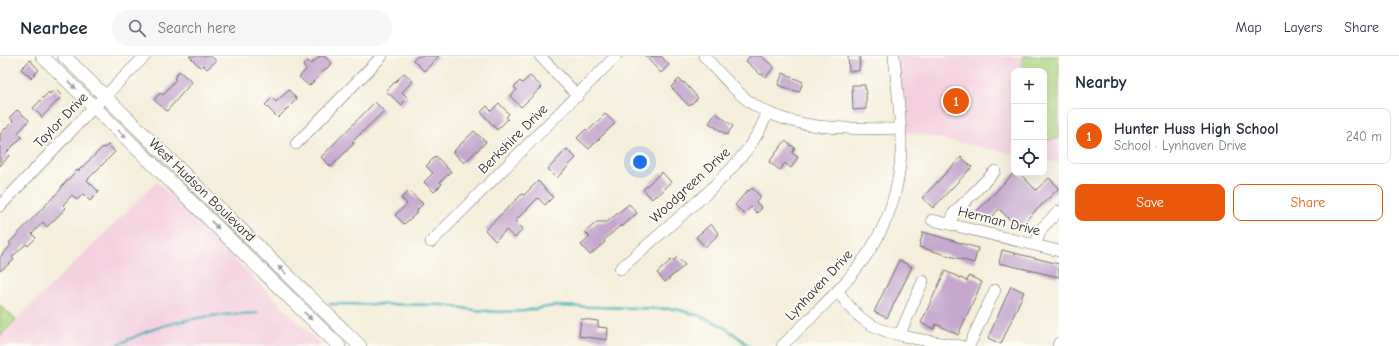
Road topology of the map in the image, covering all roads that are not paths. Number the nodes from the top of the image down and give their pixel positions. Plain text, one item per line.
1 (42, 56) edge
2 (64, 56) edge
3 (145, 56) edge
4 (382, 56) edge
5 (540, 56) edge
6 (616, 56) edge
7 (704, 56) edge
8 (894, 56) edge
9 (105, 96) junction
10 (578, 96) junction
11 (94, 107) junction
12 (768, 112) junction
13 (900, 129) junction
14 (296, 144) dead end
15 (995, 171) dead end
16 (0, 206) edge
17 (1059, 211) edge
18 (932, 220) dead end
19 (950, 224) junction
20 (430, 242) dead end
21 (1035, 246) junction
22 (1059, 251) edge
23 (620, 269) dead end
24 (923, 281) dead end
25 (995, 290) dead end
26 (838, 291) junction
27 (900, 334) junction
28 (339, 346) edge
29 (360, 346) edge
30 (782, 346) edge
31 (961, 346) edge
32 (969, 346) edge

1 -> 11 main road, West Hudson Boulevard
2 - 9 main road, West Hudson Boulevard
3 - 9 street, Taylor Drive
4 - 14 street
5 - 10 street
6 - 10 street, Berkshire Drive
7 - 12 street
8 - 13 street, Lynhaven Drive
9 - 11 street, Taylor Drive
29 -> 9 main road, West Hudson Boulevard
10 - 20 street, Berkshire Drive
11 - 16 street, Taylor Drive
11 -> 28 main road, West Hudson Boulevard
12 - 13 street
12 - 23 street, Woodgreen Drive
13 - 26 street, Lynhaven Drive
15 - 19 street
17 - 21 street
18 - 19 street, Herman Drive
19 - 21 street, Herman Drive
21 - 22 street, Herman Drive
24 - 27 street
25 - 32 street
26 - 27 street
26 - 30 street, Lynhaven Drive
27 - 31 street

